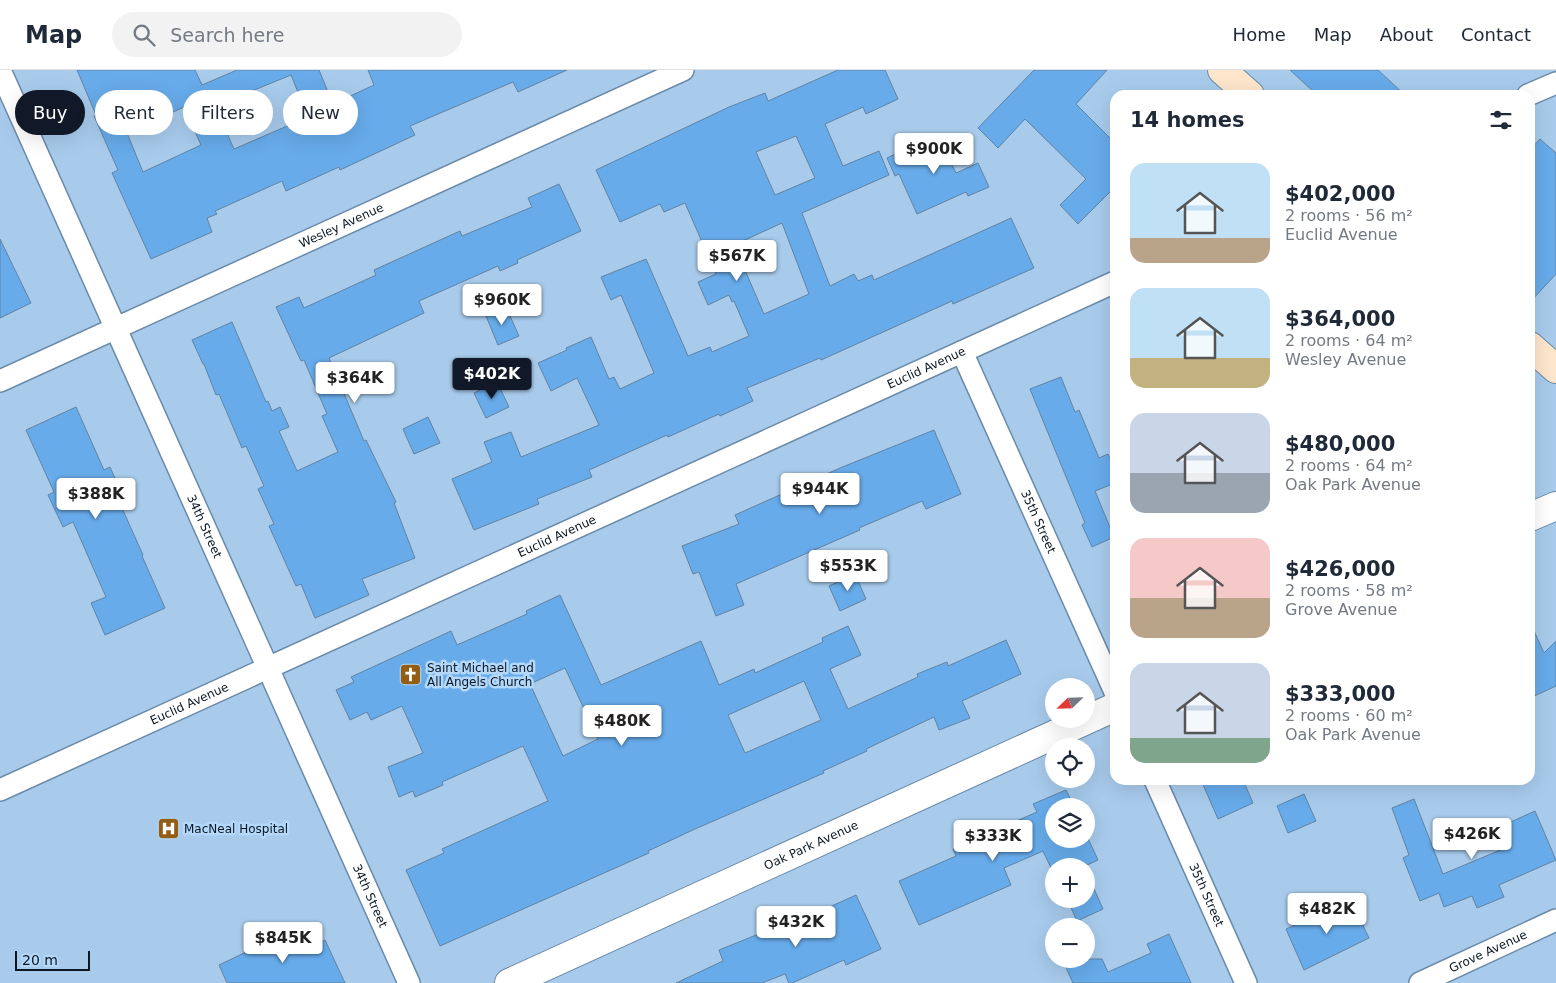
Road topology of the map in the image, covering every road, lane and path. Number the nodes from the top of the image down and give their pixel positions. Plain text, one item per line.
1 (0, 70) edge
2 (683, 70) edge
3 (1222, 70) edge
4 (1556, 83) edge
5 (1244, 90) edge
6 (1535, 92) edge
7 (1110, 284) edge
8 (116, 328) junction
9 (1535, 350) edge
10 (962, 352) junction
11 (1556, 369) edge
12 (0, 381) edge
13 (1556, 506) edge
14 (1535, 515) edge
15 (268, 668) junction
16 (1110, 681) edge
17 (1110, 709) edge
18 (1157, 785) edge
19 (0, 790) edge
20 (1556, 920) edge
21 (409, 983) edge
22 (509, 983) edge
23 (1246, 983) edge
24 (1420, 983) edge

1 - 8 street, 34th Street
2 - 8 street, Wesley Avenue
3 - 5 main road
4 - 6 street
7 - 10 street, Euclid Avenue
8 - 12 street, Wesley Avenue
8 - 15 street, 34th Street
9 - 11 main road
10 - 15 street, Euclid Avenue
10 - 16 street, 35th Street
13 - 14 street
15 - 19 street, Euclid Avenue
15 - 21 street, 34th Street
17 - 22 street, Oak Park Avenue
18 - 23 street, 35th Street
20 - 24 street, Grove Avenue

